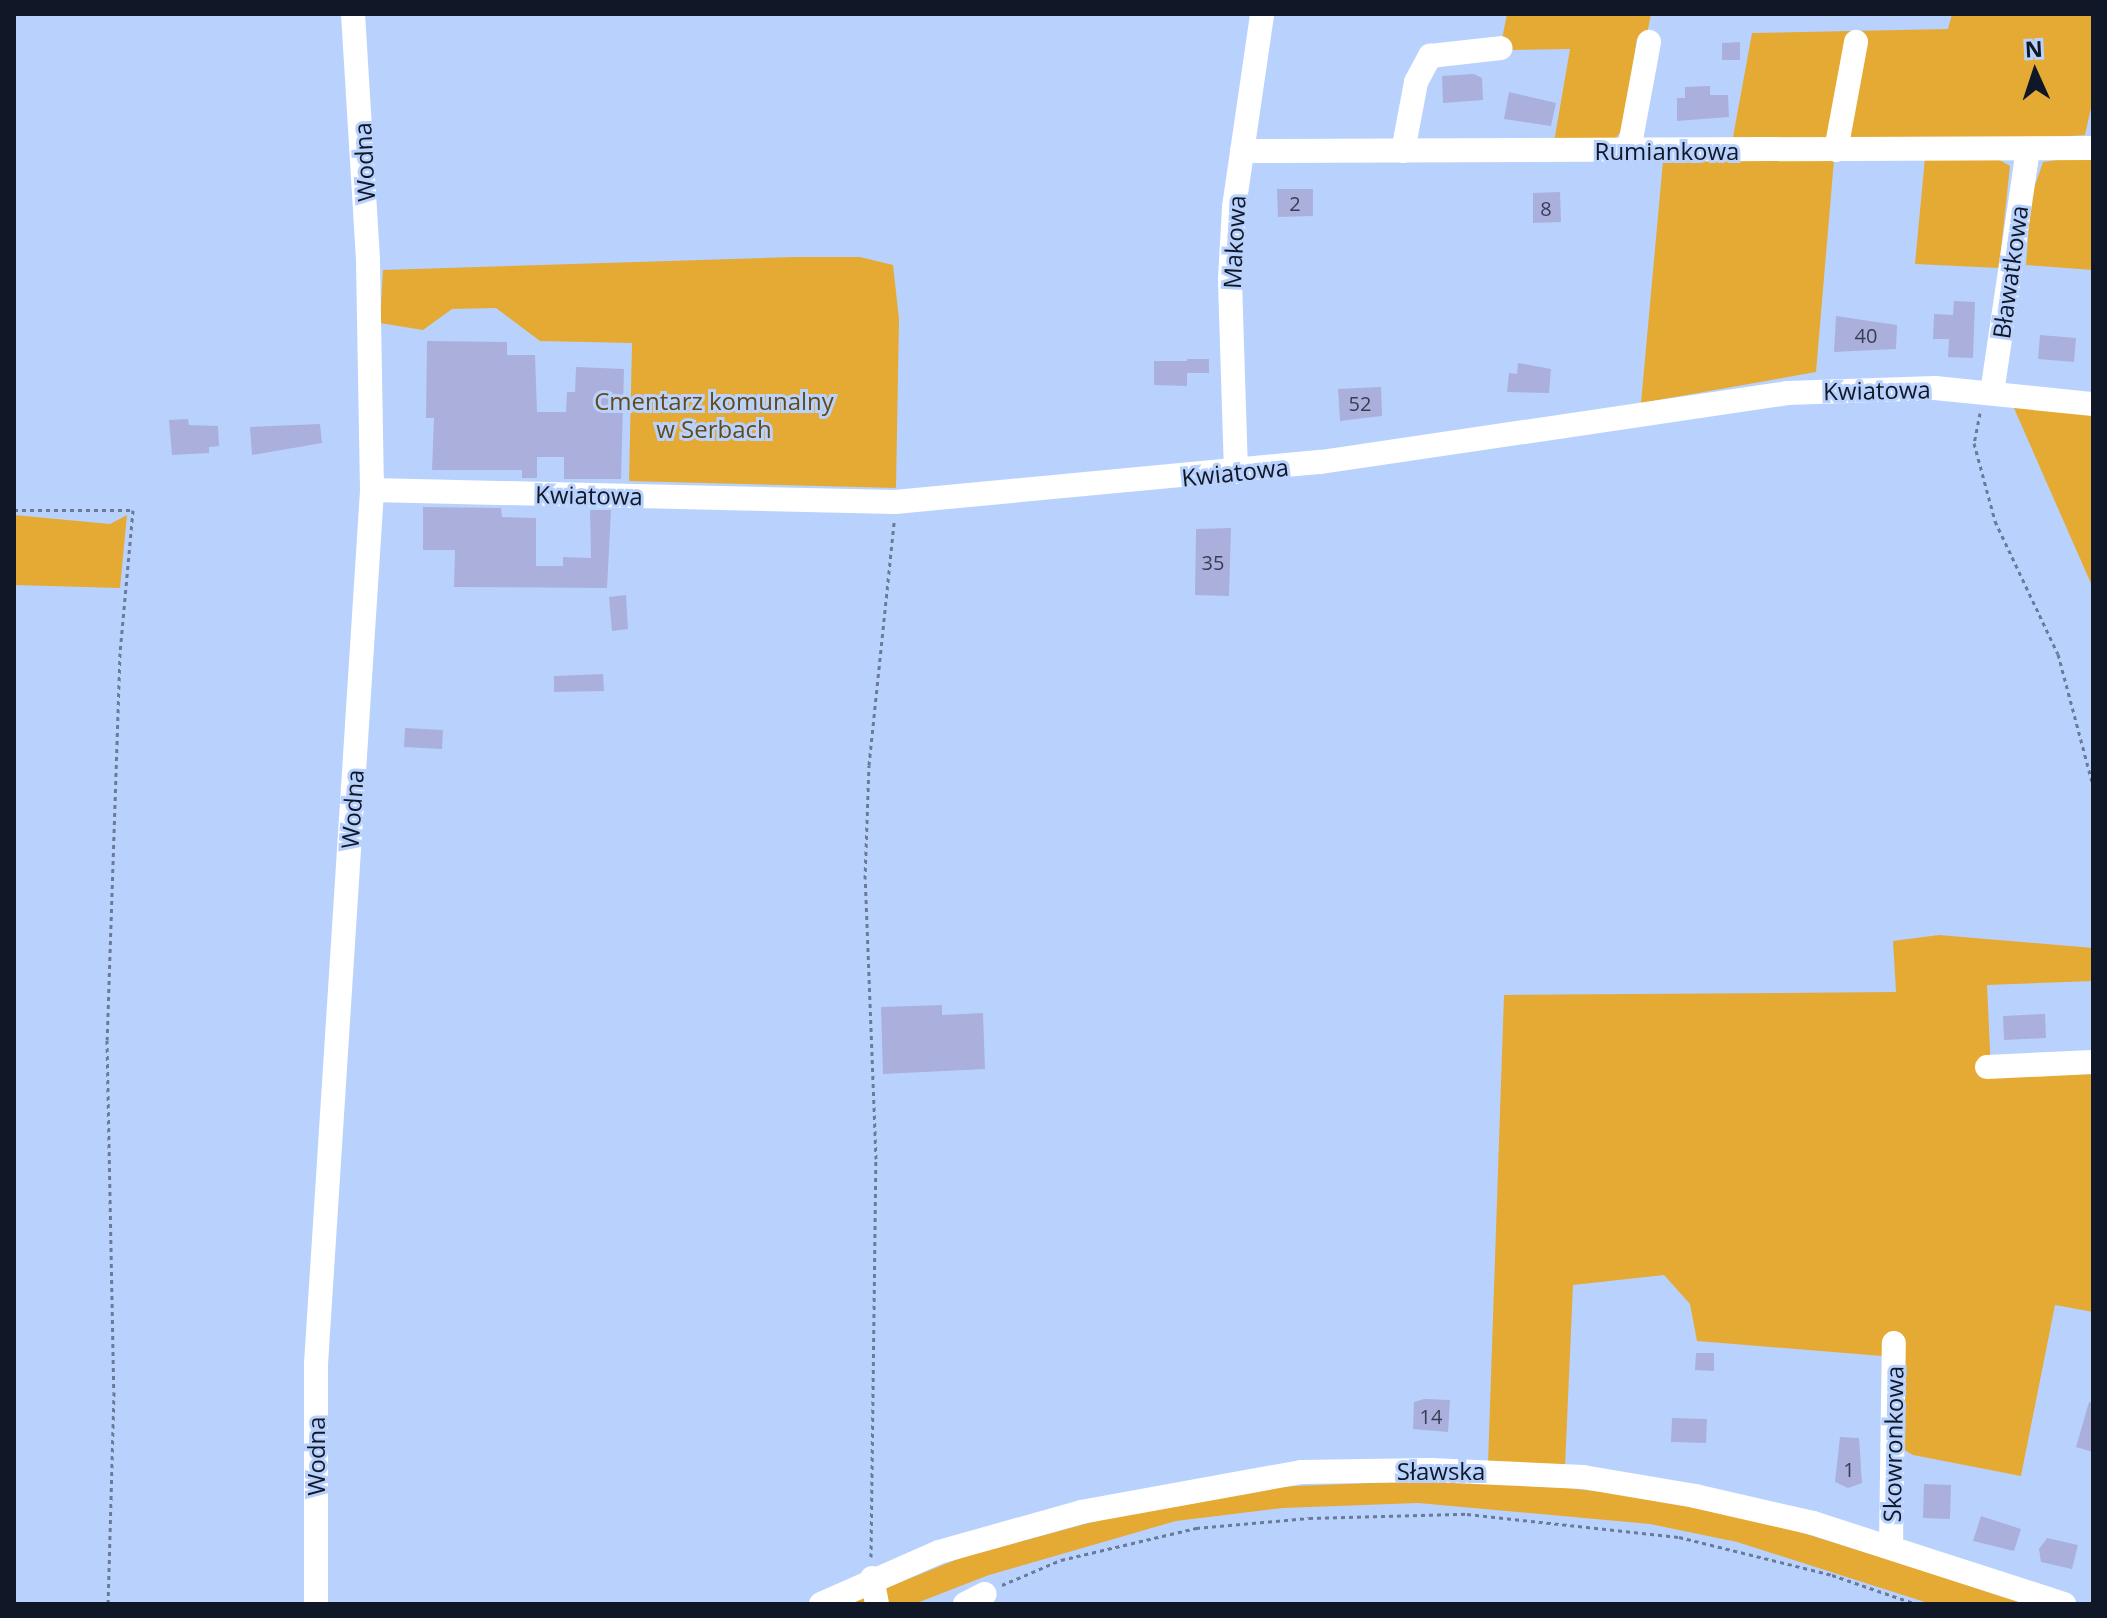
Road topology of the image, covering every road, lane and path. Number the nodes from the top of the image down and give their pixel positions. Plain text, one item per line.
1 (353, 14) edge
2 (1262, 14) edge
3 (1649, 42) dead end
4 (1856, 42) dead end
5 (1501, 48) dead end
6 (2093, 148) edge
7 (1629, 150) junction
8 (1836, 150) junction
9 (2028, 150) junction
10 (1242, 151) junction
11 (1403, 151) junction
12 (1992, 393) junction
13 (2093, 404) edge
14 (1236, 472) junction
15 (372, 490) junction
16 (895, 502) junction
17 (14, 510) edge
18 (2093, 786) edge
19 (2093, 1062) edge
20 (1987, 1067) dead end
21 (1894, 1343) dead end
22 (1891, 1546) junction
23 (872, 1578) junction
24 (975, 1599) edge
25 (108, 1604) edge
26 (316, 1604) edge
27 (821, 1604) edge
28 (877, 1604) edge
29 (1916, 1604) edge
30 (2064, 1604) edge

1 - 15 street, Wodna
2 - 10 street, Makowa
3 - 7 street
4 - 8 street
5 - 11 street
6 - 9 street, Rumiankowa
7 - 8 street, Rumiankowa
7 - 11 street, Rumiankowa
8 - 9 street, Rumiankowa
9 - 12 street, Bławatkowa
10 - 11 street, Rumiankowa
10 - 14 street, Makowa
12 - 13 street, Kwiatowa
12 - 14 street, Kwiatowa
12 - 18 path
14 - 16 street, Kwiatowa
15 - 16 street, Kwiatowa
15 - 26 street, Wodna
16 - 23 path
17 - 25 path
19 - 20 street
21 - 22 street, Skowronkowa
22 - 23 street, Sławska
22 - 30 street, Sławska
23 - 27 street, Sławska
23 - 28 street
24 - 29 path

